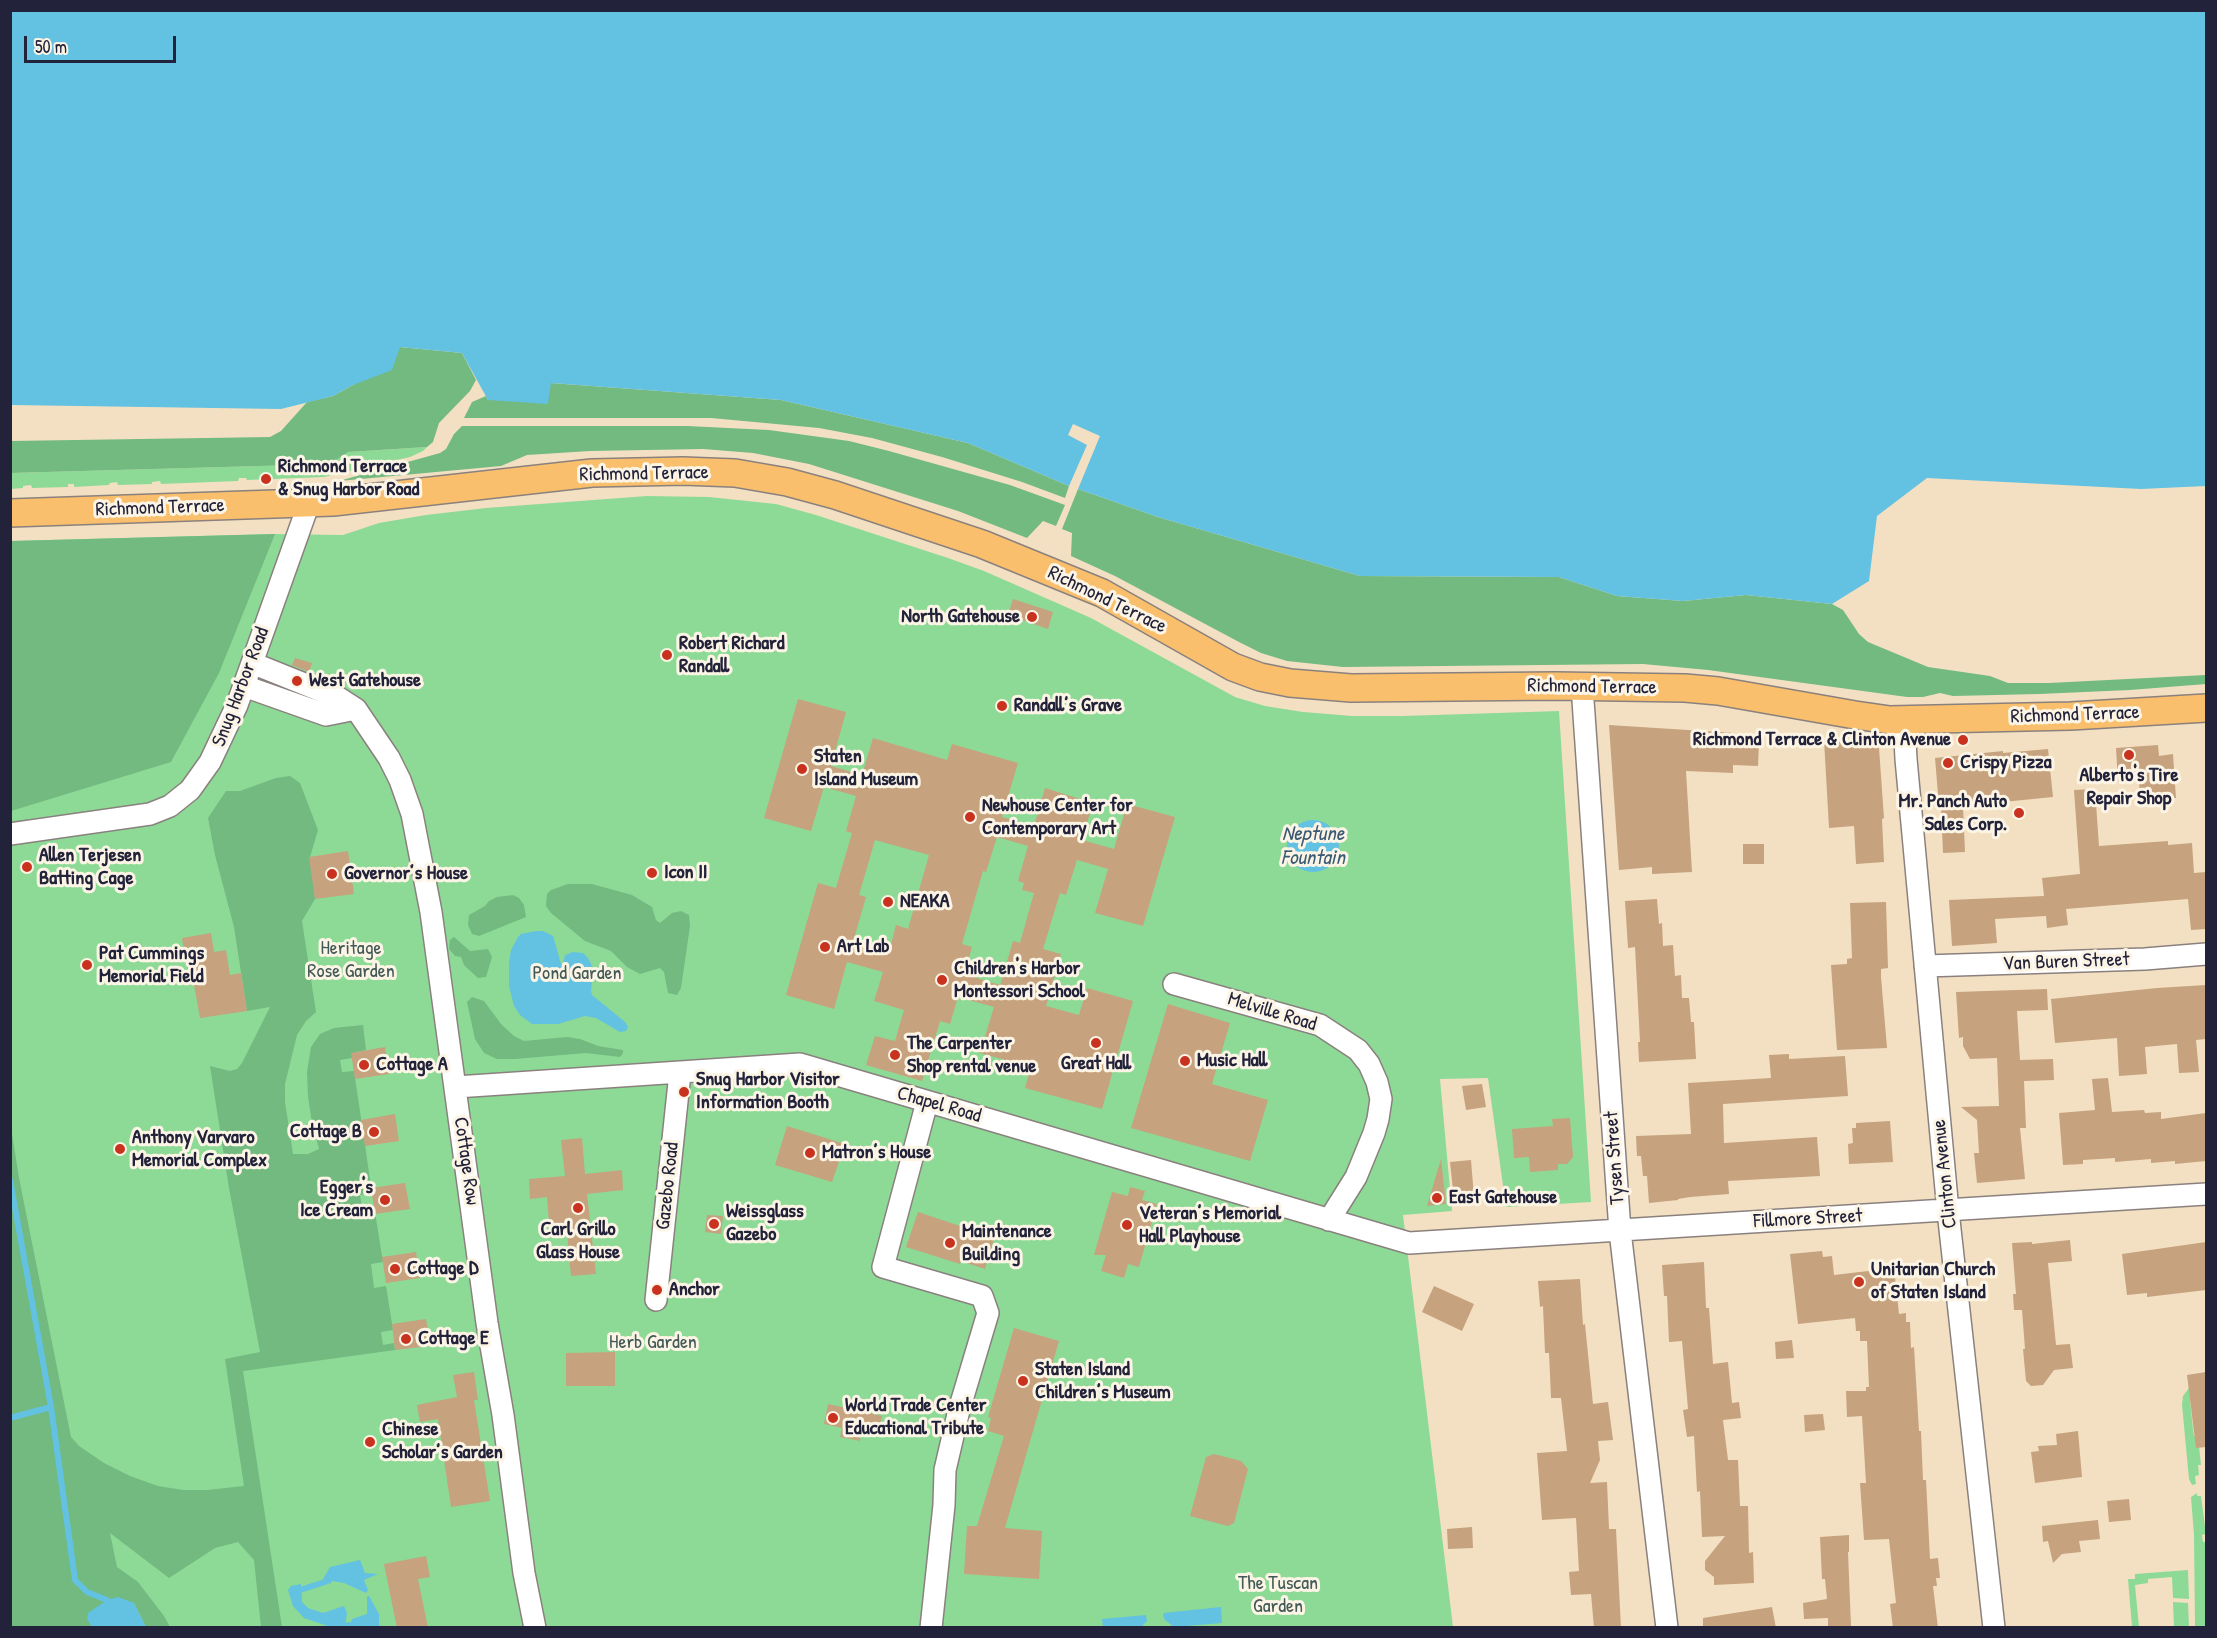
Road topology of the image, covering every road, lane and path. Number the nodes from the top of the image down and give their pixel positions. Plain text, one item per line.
1 (309, 503) junction
2 (10, 513) edge
3 (252, 663) junction
4 (244, 686) junction
5 (1582, 686) junction
6 (2206, 708) edge
7 (356, 709) junction
8 (1904, 720) junction
9 (10, 834) edge
10 (2206, 954) edge
11 (1925, 966) junction
12 (1174, 984) dead end
13 (680, 1073) junction
14 (456, 1088) junction
15 (927, 1102) junction
16 (2206, 1194) edge
17 (1948, 1211) junction
18 (1329, 1220) junction
19 (1620, 1231) junction
20 (1409, 1243) joint
21 (656, 1300) dead end
22 (534, 1628) edge
23 (932, 1628) edge
24 (1667, 1628) edge
25 (1994, 1628) edge

1 - 2 main road, Richmond Terrace
1 - 3 street, Snug Harbor Road
1 - 5 main road, Richmond Terrace
3 - 4 street, Snug Harbor Road
3 - 7 street, Cottage Row
4 - 7 street
4 - 9 street, Snug Harbor Road
5 - 8 main road, Richmond Terrace
5 - 19 street, Tysen Street
6 - 8 main road, Richmond Terrace
7 - 14 street, Cottage Row
8 - 11 street, Clinton Avenue
10 - 11 street, Van Buren Street
11 - 17 street, Clinton Avenue
12 - 18 street, Melville Road
13 - 14 street, Chapel Road
13 - 15 street, Chapel Road
13 - 21 street, Gazebo Road
14 - 22 street, Cottage Row
15 - 18 street, Chapel Road
15 - 23 street
16 - 17 street, Fillmore Street
17 - 19 street, Fillmore Street
17 - 25 street, Clinton Avenue
18 - 20 street, Chapel Road
19 - 20 street, Fillmore Street
19 - 24 street, Tysen Street

